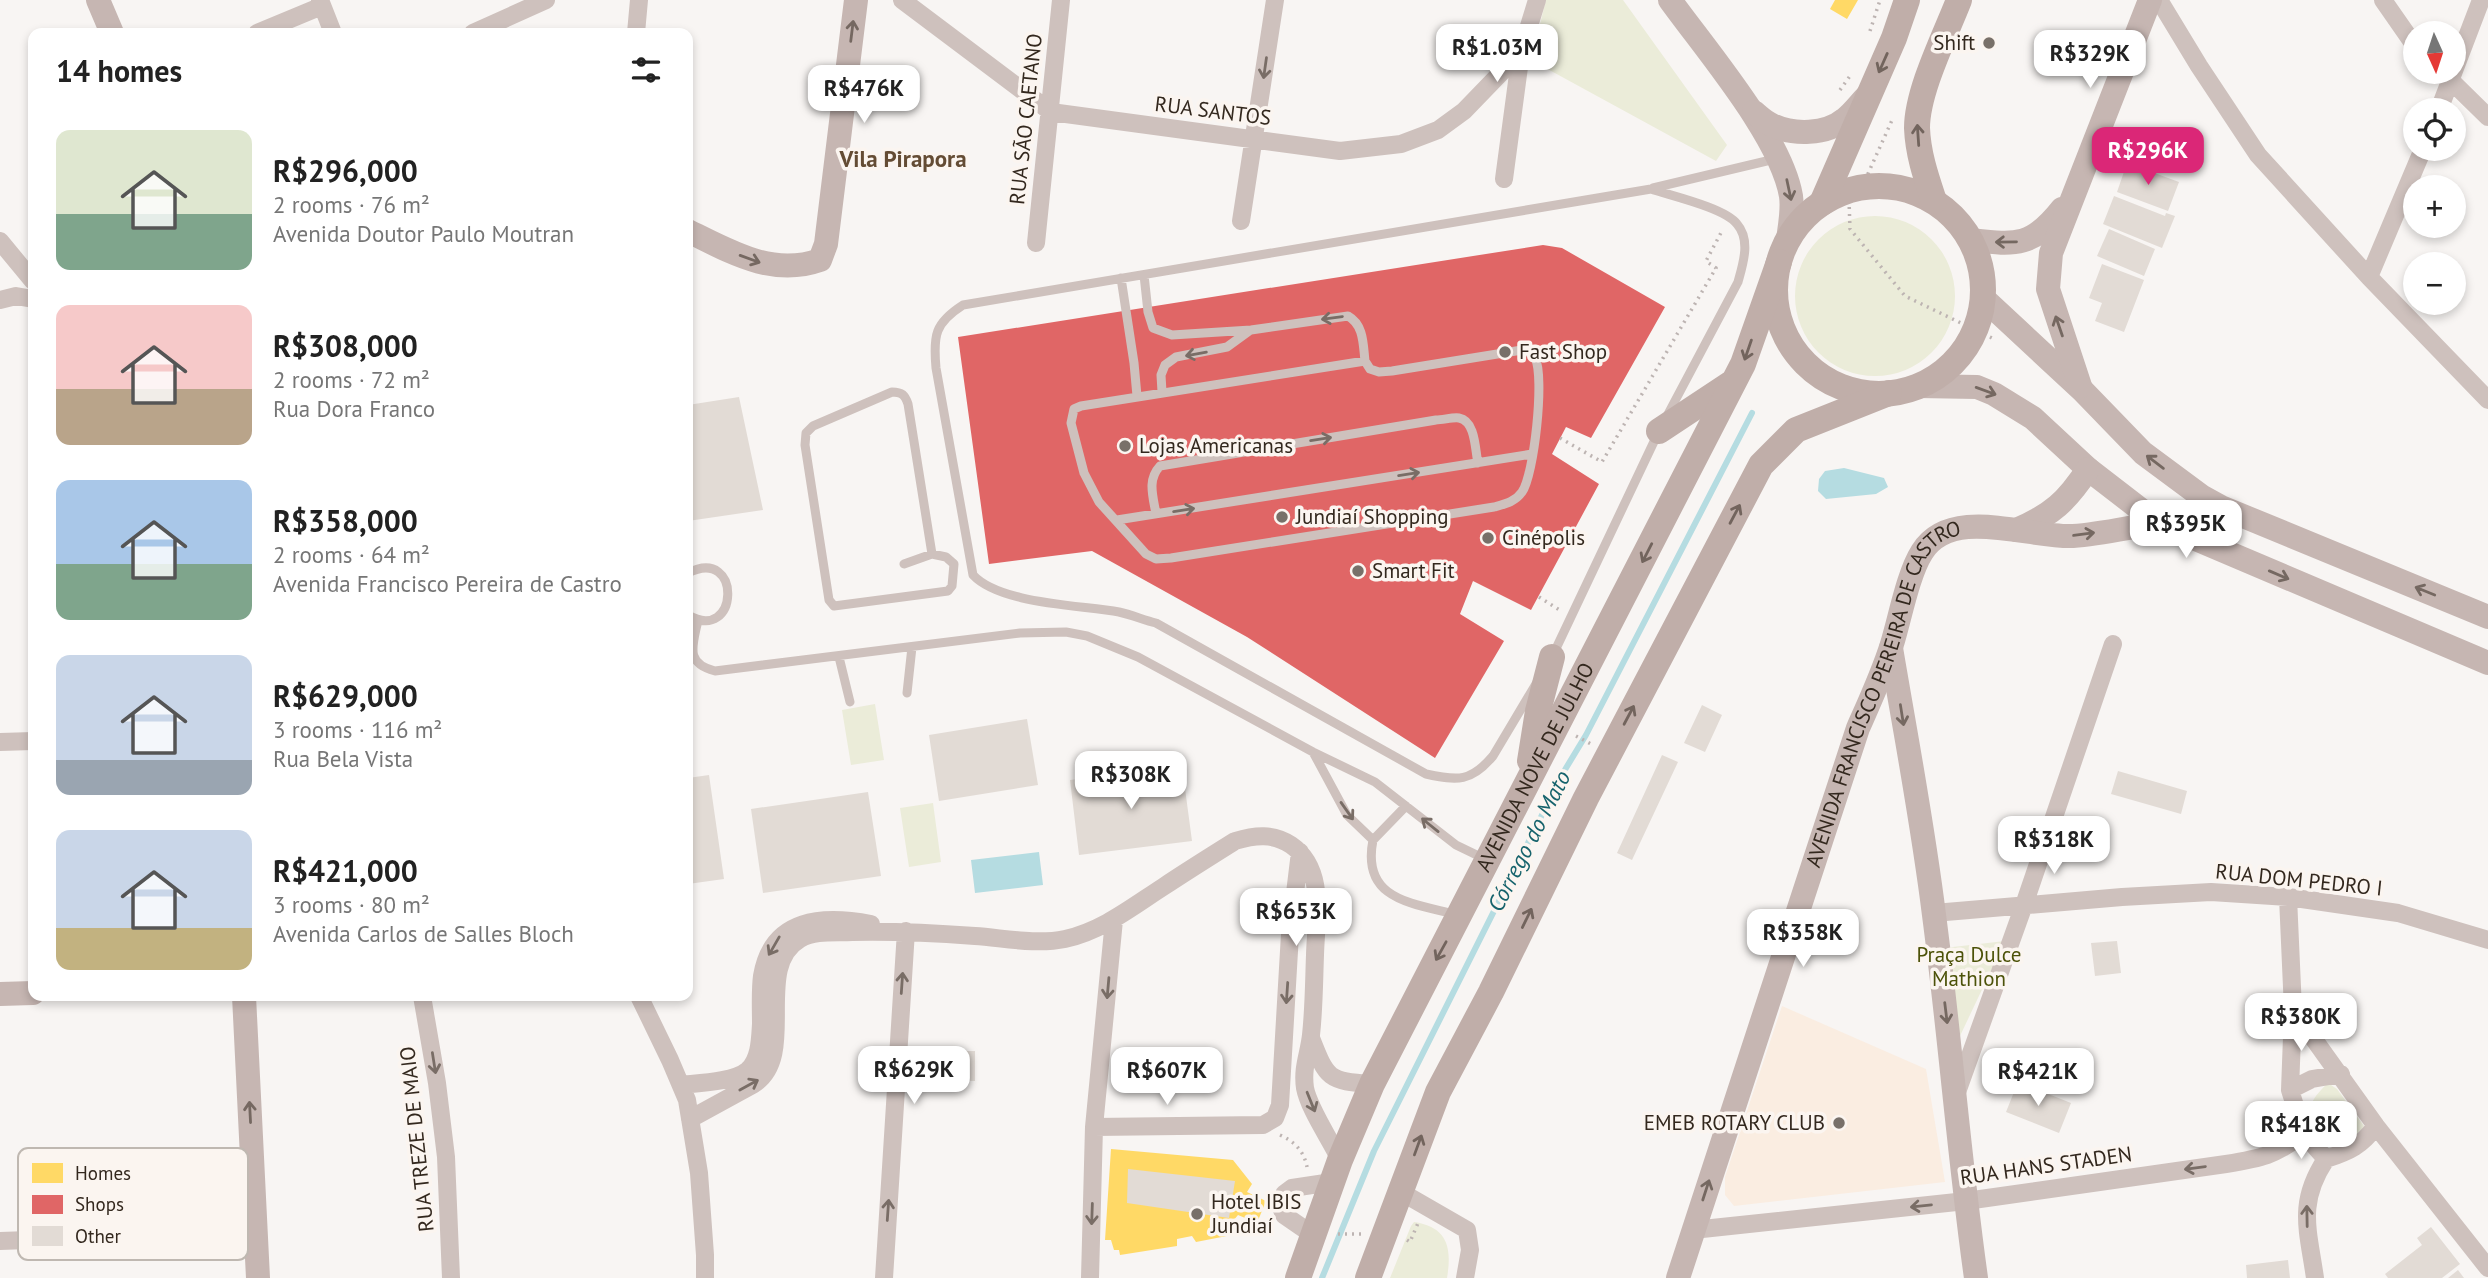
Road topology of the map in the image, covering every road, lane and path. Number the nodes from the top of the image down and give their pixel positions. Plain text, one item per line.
1 (98, 0) edge
2 (546, 0) edge
3 (639, 0) edge
4 (856, 0) edge
5 (902, 0) edge
6 (1061, 0) edge
7 (1275, 0) edge
8 (1537, 0) edge
9 (1670, 0) edge
10 (1880, 0) edge
11 (1908, 0) edge
12 (1959, 0) edge
13 (2150, 0) edge
14 (2160, 0) edge
15 (2383, 0) edge
16 (2481, 0) edge
17 (321, 3) edge
18 (110, 28) edge
19 (268, 28) edge
20 (331, 28) edge
21 (484, 28) edge
22 (636, 28) edge
23 (2403, 29) edge
24 (2466, 33) edge
25 (1867, 39) dead end
26 (1521, 52) junction
27 (1860, 84) junction
28 (2454, 84) edge
29 (1837, 94) dead end
30 (1748, 107) junction
31 (1051, 113) junction
32 (2488, 117) edge
33 (1255, 139) junction
34 (1778, 158) junction
35 (2418, 161) edge
36 (1504, 179) dead end
37 (1651, 189) junction
38 (1848, 191) junction
39 (2071, 197) junction
40 (1934, 201) junction
41 (1822, 202) junction
42 (1729, 217) junction
43 (1241, 221) dead end
44 (693, 233) edge
45 (1971, 240) junction
46 (0, 241) edge
47 (1036, 243) dead end
48 (1783, 251) junction
49 (28, 275) edge
50 (1144, 275) junction
51 (2369, 277) junction
52 (1121, 278) junction
53 (28, 298) edge
54 (1983, 298) junction
55 (0, 300) edge
56 (1251, 330) junction
57 (1985, 335) junction
58 (1365, 361) junction
59 (1734, 381) junction
60 (1918, 386) junction
61 (2082, 390) junction
62 (1162, 392) junction
63 (1889, 393) junction
64 (1136, 396) junction
65 (2488, 400) edge
66 (1659, 432) junction
67 (1560, 438) dead end
68 (1532, 454) junction
69 (1478, 463) junction
70 (2088, 469) junction
71 (1156, 514) junction
72 (1117, 520) junction
73 (2158, 523) junction
74 (2016, 530) junction
75 (932, 554) junction
76 (970, 562) junction
77 (904, 564) dead end
78 (954, 565) junction
79 (693, 571) edge
80 (2488, 617) edge
81 (693, 618) edge
82 (698, 620) junction
83 (2113, 644) dead end
84 (693, 646) edge
85 (912, 647) junction
86 (1891, 648) junction
87 (693, 654) edge
88 (839, 657) junction
89 (1552, 657) junction
90 (2488, 663) edge
91 (908, 693) dead end
92 (850, 702) dead end
93 (1574, 735) dead end
94 (28, 741) edge
95 (0, 742) edge
96 (1594, 745) dead end
97 (1313, 752) junction
98 (1526, 785) junction
99 (1406, 806) junction
100 (1373, 840) junction
101 (1300, 852) junction
102 (1488, 860) junction
103 (2288, 897) junction
104 (2024, 905) junction
105 (1934, 912) junction
106 (1460, 916) junction
107 (1114, 920) junction
108 (906, 931) junction
109 (2488, 940) edge
110 (28, 993) edge
111 (0, 994) edge
112 (244, 1001) edge
113 (423, 1001) edge
114 (641, 1001) edge
115 (2293, 1010) junction
116 (1311, 1038) junction
117 (2340, 1073) junction
118 (1372, 1084) junction
119 (681, 1085) junction
120 (2290, 1090) junction
121 (1956, 1095) junction
122 (690, 1119) junction
123 (1263, 1125) junction
124 (2376, 1125) junction
125 (1094, 1127) junction
126 (2304, 1134) junction
127 (2326, 1159) junction
128 (1327, 1175) junction
129 (1401, 1192) junction
130 (1966, 1201) junction
131 (1693, 1230) junction
132 (248, 1232) edge
133 (256, 1232) junction
134 (1349, 1234) dead end
135 (1324, 1235) junction
136 (18, 1240) edge
137 (0, 1241) edge
138 (2488, 1268) edge
139 (258, 1278) edge
140 (451, 1278) edge
141 (705, 1278) edge
142 (884, 1278) edge
143 (1090, 1278) edge
144 (1298, 1278) edge
145 (1368, 1278) edge
146 (1465, 1278) edge
147 (1678, 1278) edge
148 (1976, 1278) edge
149 (2315, 1278) edge

1 - 18 street
2 - 21 street
3 - 22 street
44 -> 4 street
5 - 31 street, RUA SANTOS
6 - 31 street, RUA SÃO CAETANO
7 -> 33 street
8 - 26 street
9 - 30 street
10 - 25 path
11 -> 27 main road
40 -> 12 main road
13 - 39 street
14 - 51 street
15 - 23 street
16 - 24 street
17 - 19 street
17 - 20 street
26 - 33 street, RUA SANTOS
26 - 36 street
27 - 29 path
27 - 30 street
27 - 41 main road
28 - 32 street
30 - 34 street
31 - 33 street, RUA SANTOS
31 - 47 street, RUA SÃO CAETANO
33 - 43 street
34 - 37 lane
34 -> 48 street
35 - 51 street
37 - 42 lane
37 - 50 lane
38 - 40 main road
38 - 41 main road
38 - 57 path
39 -> 45 street
61 -> 39 street
40 - 45 main road
41 - 48 main road
42 - 66 lane
42 - 67 path
45 - 54 main road
46 - 49 street
48 -> 59 main road, AVENIDA NOVE DE JULHO
48 - 63 main road
50 - 52 lane
50 - 56 lane
51 - 65 street
52 - 64 lane
52 - 76 lane
53 - 55 street
54 - 57 main road
54 - 61 street
58 -> 56 lane
56 -> 62 lane
57 - 60 main road
58 - 62 lane
58 - 68 lane
59 - 66 main road
59 -> 98 main road, AVENIDA NOVE DE JULHO
60 - 63 main road
60 -> 70 street
80 -> 61 street
62 - 64 lane
129 -> 63 main road
64 - 72 lane
66 - 89 lane
68 - 69 lane
68 - 72 lane
71 -> 69 lane
71 -> 69 lane
70 - 73 street
70 - 74 street
71 - 72 lane
74 -> 73 street, AVENIDA FRANCISCO PEREIRA DE CASTRO
73 -> 90 street
74 - 86 street, AVENIDA FRANCISCO PEREIRA DE CASTRO
75 - 77 lane
75 - 78 lane
75 - 78 lane
76 - 78 lane
76 - 89 lane
79 - 82 lane
81 - 82 lane
82 - 84 lane
83 - 104 street
85 - 88 lane
85 - 91 lane
85 - 97 lane
86 -> 105 street
131 -> 86 street, AVENIDA FRANCISCO PEREIRA DE CASTRO
87 - 88 lane
88 - 92 lane
89 - 98 main road
93 - 96 path
94 - 95 street
97 - 99 lane
97 -> 100 lane
98 - 102 main road, AVENIDA NOVE DE JULHO
99 - 100 lane
102 -> 99 lane
100 - 106 lane
101 - 107 street
101 - 116 street
101 -> 123 street
102 - 106 main road, AVENIDA NOVE DE JULHO
103 - 104 street, RUA DOM PEDRO I
103 - 109 street, RUA DOM PEDRO I
103 - 115 street
104 - 105 street, RUA DOM PEDRO I
104 - 121 street
105 -> 121 street
106 -> 118 main road, AVENIDA NOVE DE JULHO
107 - 108 street
107 -> 125 street
108 -> 119 street
122 -> 108 street
142 -> 108 street
110 - 111 street
133 -> 112 street
113 -> 140 street, RUA TREZE DE MAIO
114 - 119 street
115 - 117 street
115 - 120 street
116 - 118 street
116 -> 128 street
117 - 120 street
117 - 124 street
118 - 128 main road, AVENIDA NOVE DE JULHO
119 - 122 street
120 - 126 street
121 - 130 street
122 - 141 street
123 - 125 street
123 - 128 path
124 - 127 street
124 - 138 street
125 -> 143 street
126 - 127 street
126 -> 130 street, RUA HANS STADEN
149 -> 127 street
128 - 135 main road, AVENIDA NOVE DE JULHO
128 - 135 street
129 - 145 main road
129 - 146 street
130 -> 131 street, RUA HANS STADEN
130 - 148 street
131 - 147 street, AVENIDA FRANCISCO PEREIRA DE CASTRO
132 - 133 street
133 - 139 street
134 - 135 path
135 - 144 main road, AVENIDA NOVE DE JULHO
136 - 137 street

